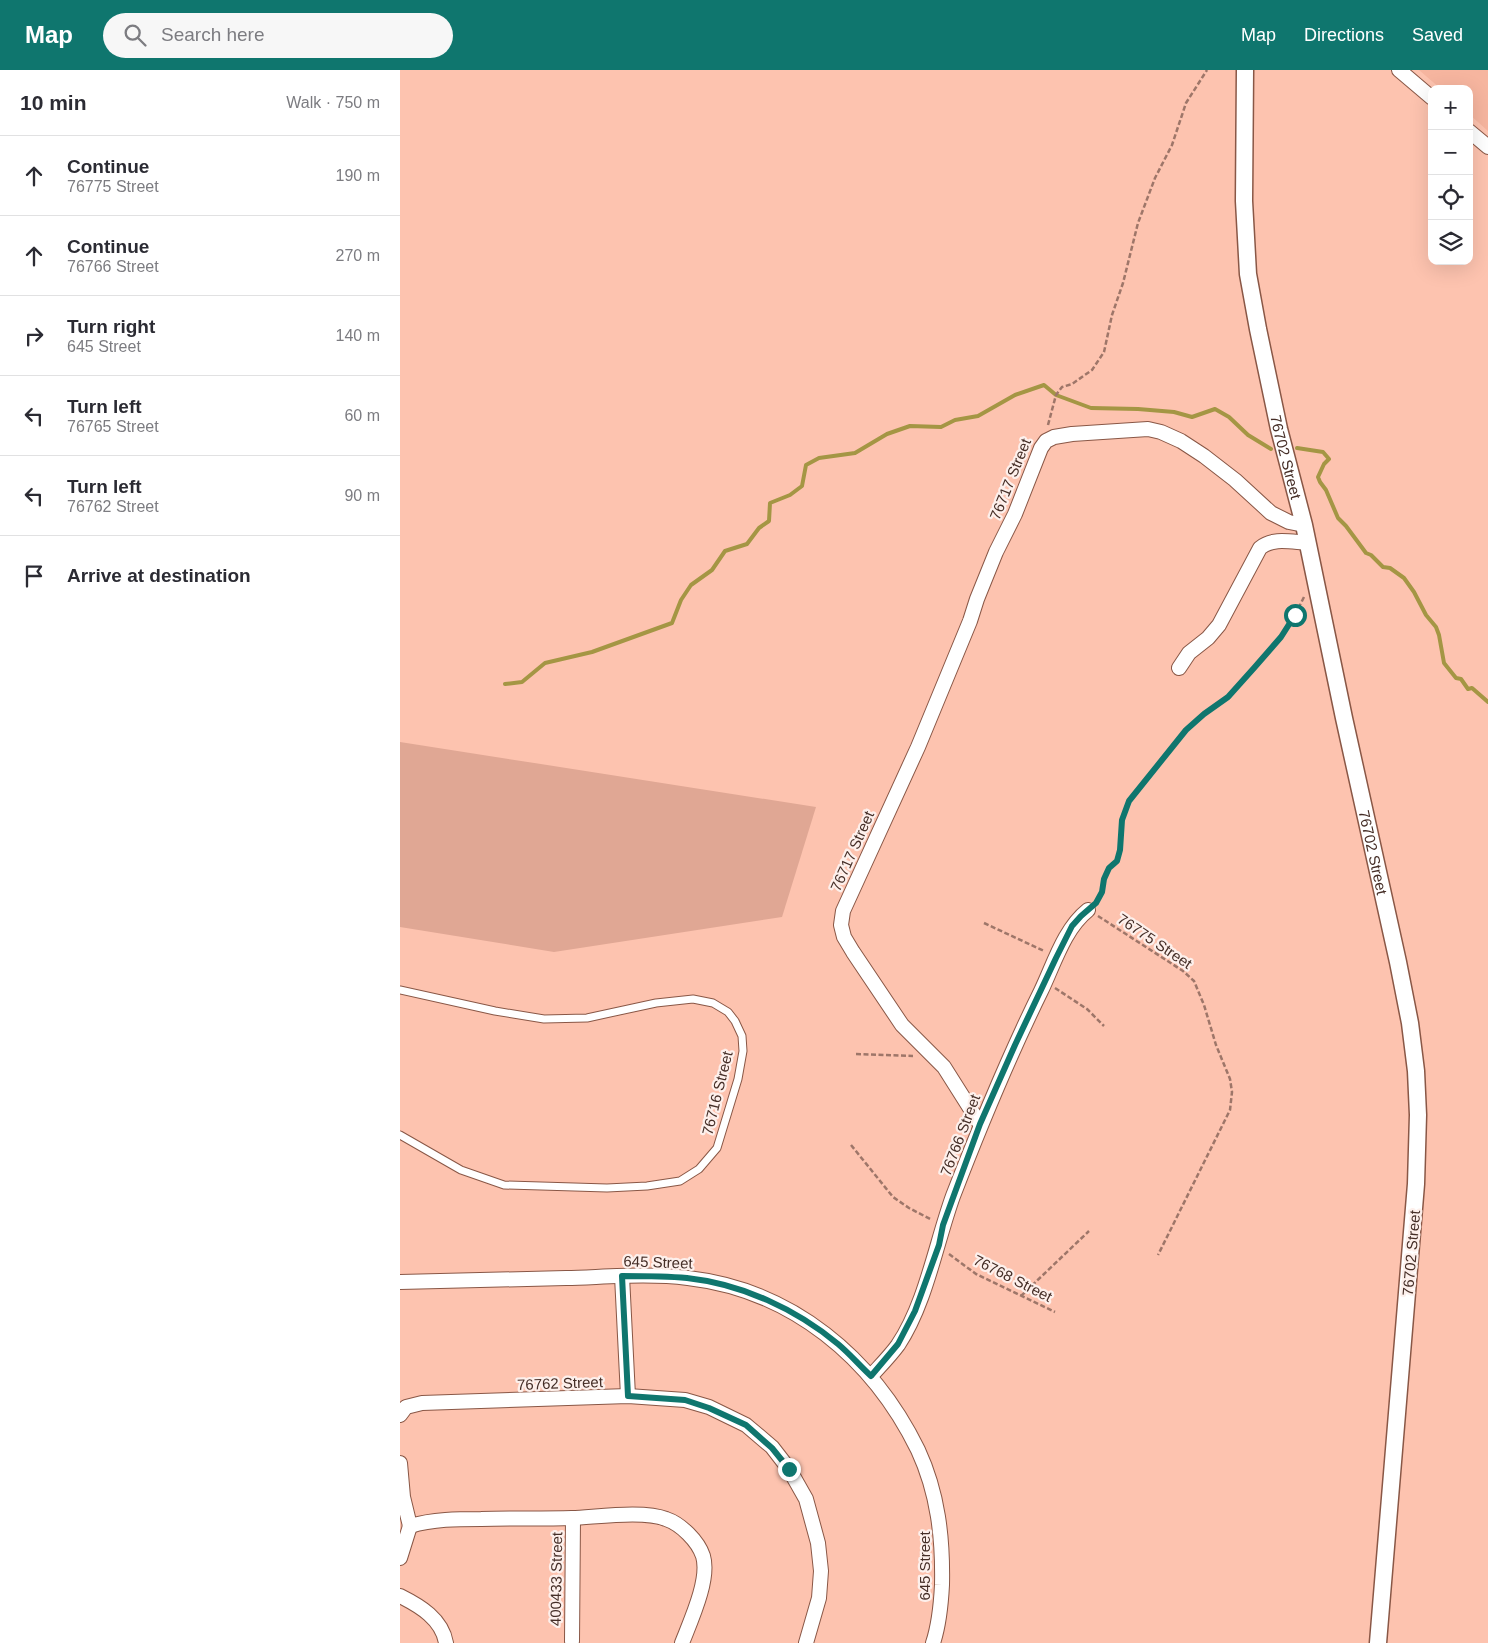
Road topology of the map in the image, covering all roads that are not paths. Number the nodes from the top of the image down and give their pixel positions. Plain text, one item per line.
1 (1245, 70) edge
2 (1399, 70) edge
3 (1428, 95) edge
4 (1473, 134) edge
5 (1488, 147) edge
6 (1304, 525) junction
7 (1308, 543) junction
8 (1179, 668) dead end
9 (1088, 910) road end
10 (400, 990) edge
11 (980, 1124) junction
12 (400, 1135) edge
13 (622, 1276) junction
14 (400, 1282) edge
15 (871, 1376) junction
16 (628, 1396) junction
17 (400, 1414) edge
18 (400, 1463) edge
19 (573, 1518) junction
20 (410, 1526) junction
21 (400, 1558) edge
22 (400, 1596) edge
23 (572, 1641) dead end
24 (446, 1643) edge
25 (682, 1643) edge
26 (806, 1643) edge
27 (933, 1643) edge
28 (1378, 1643) edge

1 - 6 street, 76702 Street
2 - 3 street
4 - 5 street
6 - 7 street, 76702 Street
6 - 11 street, 76717 Street
7 - 8 street
7 - 28 street, 76702 Street
9 - 11 street, 76766 Street
10 - 12 lane, 76716 Street
11 - 15 street, 76766 Street
13 - 14 street, 645 Street
13 - 15 street, 645 Street
13 - 16 street
15 - 27 street, 645 Street
16 - 17 street, 76762 Street
16 - 26 street, 76762 Street
18 - 20 street
19 - 20 street
19 - 23 street, 400433 Street
19 - 25 street
20 - 21 street
22 - 24 street

